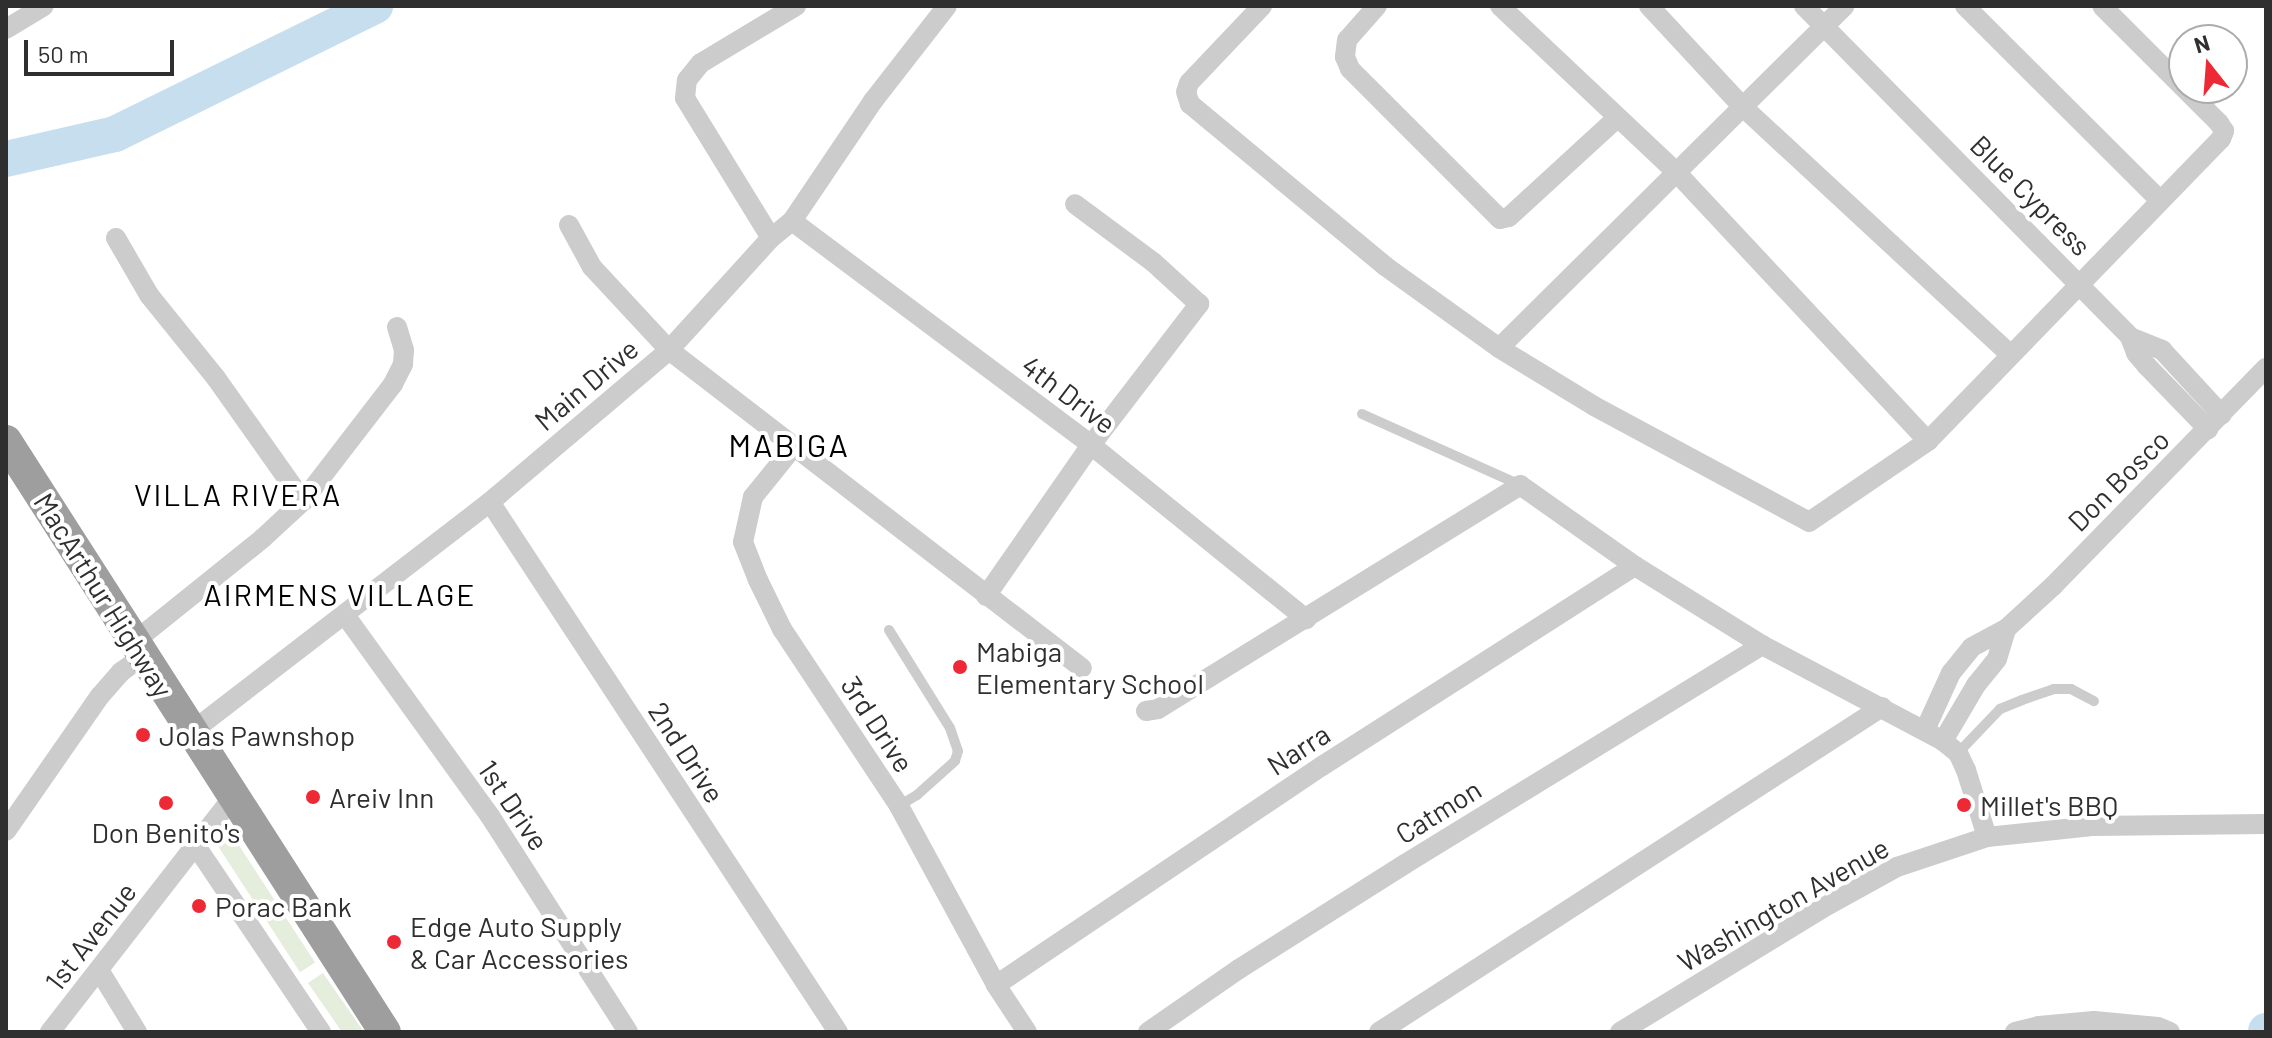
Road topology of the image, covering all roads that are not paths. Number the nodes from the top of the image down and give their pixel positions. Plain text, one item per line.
1 (44, 6) edge
2 (796, 6) edge
3 (947, 6) edge
4 (1262, 6) edge
5 (1377, 6) edge
6 (1500, 6) edge
7 (1649, 6) edge
8 (1804, 6) edge
9 (1845, 6) edge
10 (1965, 6) edge
11 (2102, 6) edge
12 (1825, 28) junction
13 (6, 29) edge
14 (1743, 107) junction
15 (1617, 118) junction
16 (1677, 173) junction
17 (2160, 200) junction
18 (1075, 204) dead end
19 (792, 221) junction
20 (569, 225) dead end
21 (116, 238) dead end
22 (771, 238) junction
23 (2079, 284) junction
24 (397, 327) dead end
25 (1499, 348) junction
26 (669, 350) junction
27 (2010, 354) junction
28 (2266, 368) edge
29 (1362, 414) dead end
30 (2215, 422) junction
31 (6, 441) edge
32 (1928, 441) junction
33 (795, 445) junction
34 (1091, 445) junction
35 (1520, 485) junction
36 (303, 501) junction
37 (490, 502) junction
38 (1635, 566) junction
39 (986, 596) junction
40 (345, 615) junction
41 (1306, 619) junction
42 (2006, 629) junction
43 (889, 630) dead end
44 (1762, 645) junction
45 (139, 648) junction
46 (1082, 668) dead end
47 (2094, 701) dead end
48 (1882, 707) junction
49 (1146, 711) dead end
50 (1925, 730) junction
51 (190, 733) junction
52 (1950, 747) junction
53 (232, 798) junction
54 (899, 806) junction
55 (2266, 824) edge
56 (6, 831) edge
57 (1987, 837) junction
58 (196, 846) junction
59 (99, 970) junction
60 (996, 985) junction
61 (50, 1032) edge
62 (137, 1032) edge
63 (321, 1032) edge
64 (385, 1032) edge
65 (628, 1032) edge
66 (838, 1032) edge
67 (1027, 1032) edge
68 (1148, 1032) edge
69 (1379, 1032) edge
70 (1620, 1032) edge
71 (2015, 1032) edge
72 (2170, 1032) edge

1 - 13 street
2 - 22 street
3 - 19 street, Main Drive
4 - 25 street
5 - 15 street
6 - 15 street
7 - 14 street
8 - 12 street, Blue Cypress
9 - 12 street
10 - 17 street
11 - 17 street
12 - 14 street
12 - 23 street, Blue Cypress
14 - 16 street
14 - 27 street
15 - 16 street
16 - 25 street
16 - 32 street
17 - 23 street
18 - 34 street
19 - 22 street, Main Drive
19 - 34 street, 4th Drive
20 - 26 street
21 - 36 street
22 - 26 street, Main Drive
23 - 27 street
23 - 30 street, Blue Cypress
24 - 36 street
25 - 32 street
26 - 33 street
26 - 37 street, Main Drive
27 - 32 street
28 - 30 street, Don Bosco
29 - 35 lane
30 - 42 street, Don Bosco
31 - 45 highway, MacArthur Highway
33 - 39 street
33 - 54 street, 3rd Drive
34 - 39 street
34 - 41 street, 4th Drive
35 - 38 street
35 - 41 street
36 - 45 street
37 - 40 street, Main Drive
37 - 66 street, 2nd Drive
38 - 44 street
38 - 60 street, Narra
39 - 46 street
40 - 51 street, Main Drive
40 - 65 street, 1st Drive
41 - 49 street
42 - 50 street, Don Bosco
42 - 52 street, Don Bosco
43 - 54 lane
44 - 48 street
44 - 68 street, Catmon
45 - 51 highway, MacArthur Highway
45 - 56 street
47 - 52 lane
48 - 50 street
48 - 69 street
50 - 52 street
51 - 53 highway, MacArthur Highway
52 - 57 street
53 - 58 street, 1st Avenue
53 - 64 highway, MacArthur Highway
54 - 60 street, 3rd Drive
55 - 57 street, Washington Avenue
57 - 70 street, Washington Avenue
58 - 59 street, 1st Avenue
58 - 63 street
59 - 61 street, 1st Avenue
59 - 62 street
60 - 67 street, 3rd Drive
71 - 72 street

